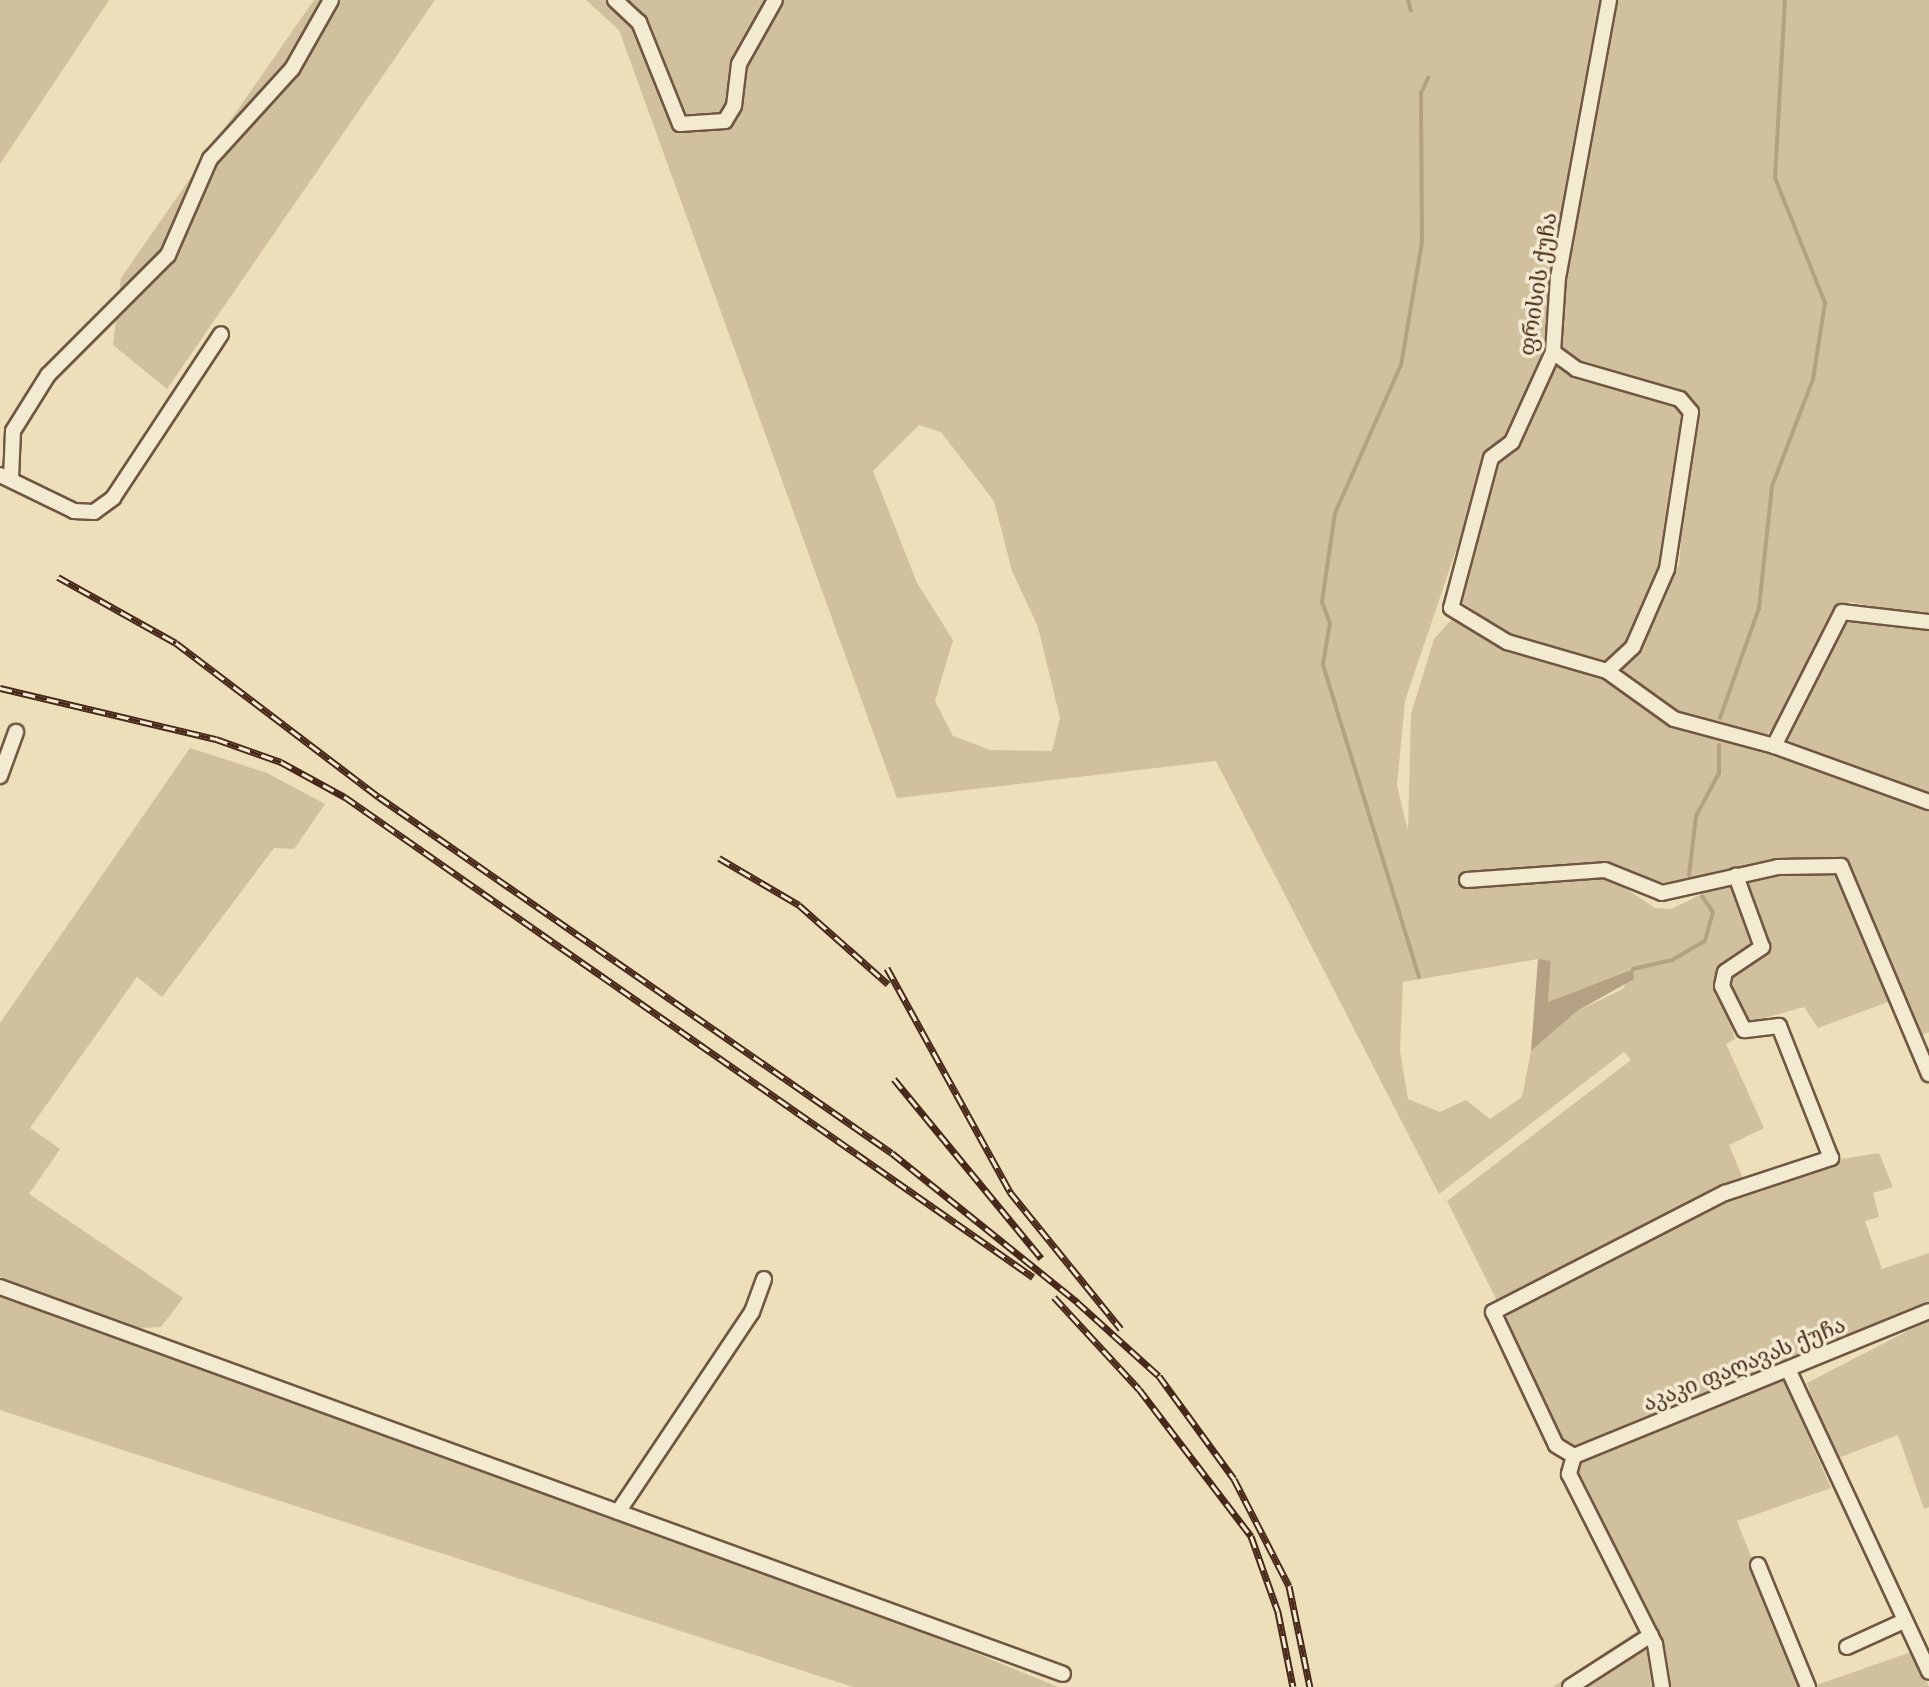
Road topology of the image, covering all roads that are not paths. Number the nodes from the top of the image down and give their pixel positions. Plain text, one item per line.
1 (331, 0) edge
2 (615, 0) edge
3 (775, 0) edge
4 (1609, 0) edge
5 (221, 334) dead end
6 (1553, 352) junction
7 (6, 477) edge
8 (1929, 622) edge
9 (1607, 671) junction
10 (16, 732) dead end
11 (1774, 746) junction
12 (0, 776) edge
13 (1929, 802) edge
14 (1736, 876) junction
15 (1467, 880) dead end
16 (1929, 1074) edge
17 (764, 1279) dead end
18 (0, 1287) edge
19 (1929, 1311) edge
20 (1788, 1369) junction
21 (1574, 1456) junction
22 (618, 1512) junction
23 (1758, 1565) dead end
24 (1904, 1621) junction
25 (1651, 1635) junction
26 (1847, 1647) dead end
27 (1929, 1672) edge
28 (1063, 1674) dead end
29 (1570, 1687) edge
30 (1662, 1687) edge
31 (1808, 1687) edge

1 - 7 street
2 - 3 street
4 - 6 street, ფრისის ქუჩა
5 - 7 street
6 - 9 street
6 - 9 street, ფრისის ქუჩა
8 - 11 street
9 - 11 street, ფრისის ქუჩა
10 - 12 street
11 - 13 street, ფრისის ქუჩა
14 - 15 street
14 - 16 street
14 - 21 street
17 - 22 street
18 - 22 street
19 - 20 street, აკაკი ფაღავას ქუჩა
20 - 21 street, აკაკი ფაღავას ქუჩა
20 - 24 street
21 - 25 street
22 - 28 street
23 - 31 street
24 - 26 street
24 - 27 street
25 - 29 street
25 - 30 street

